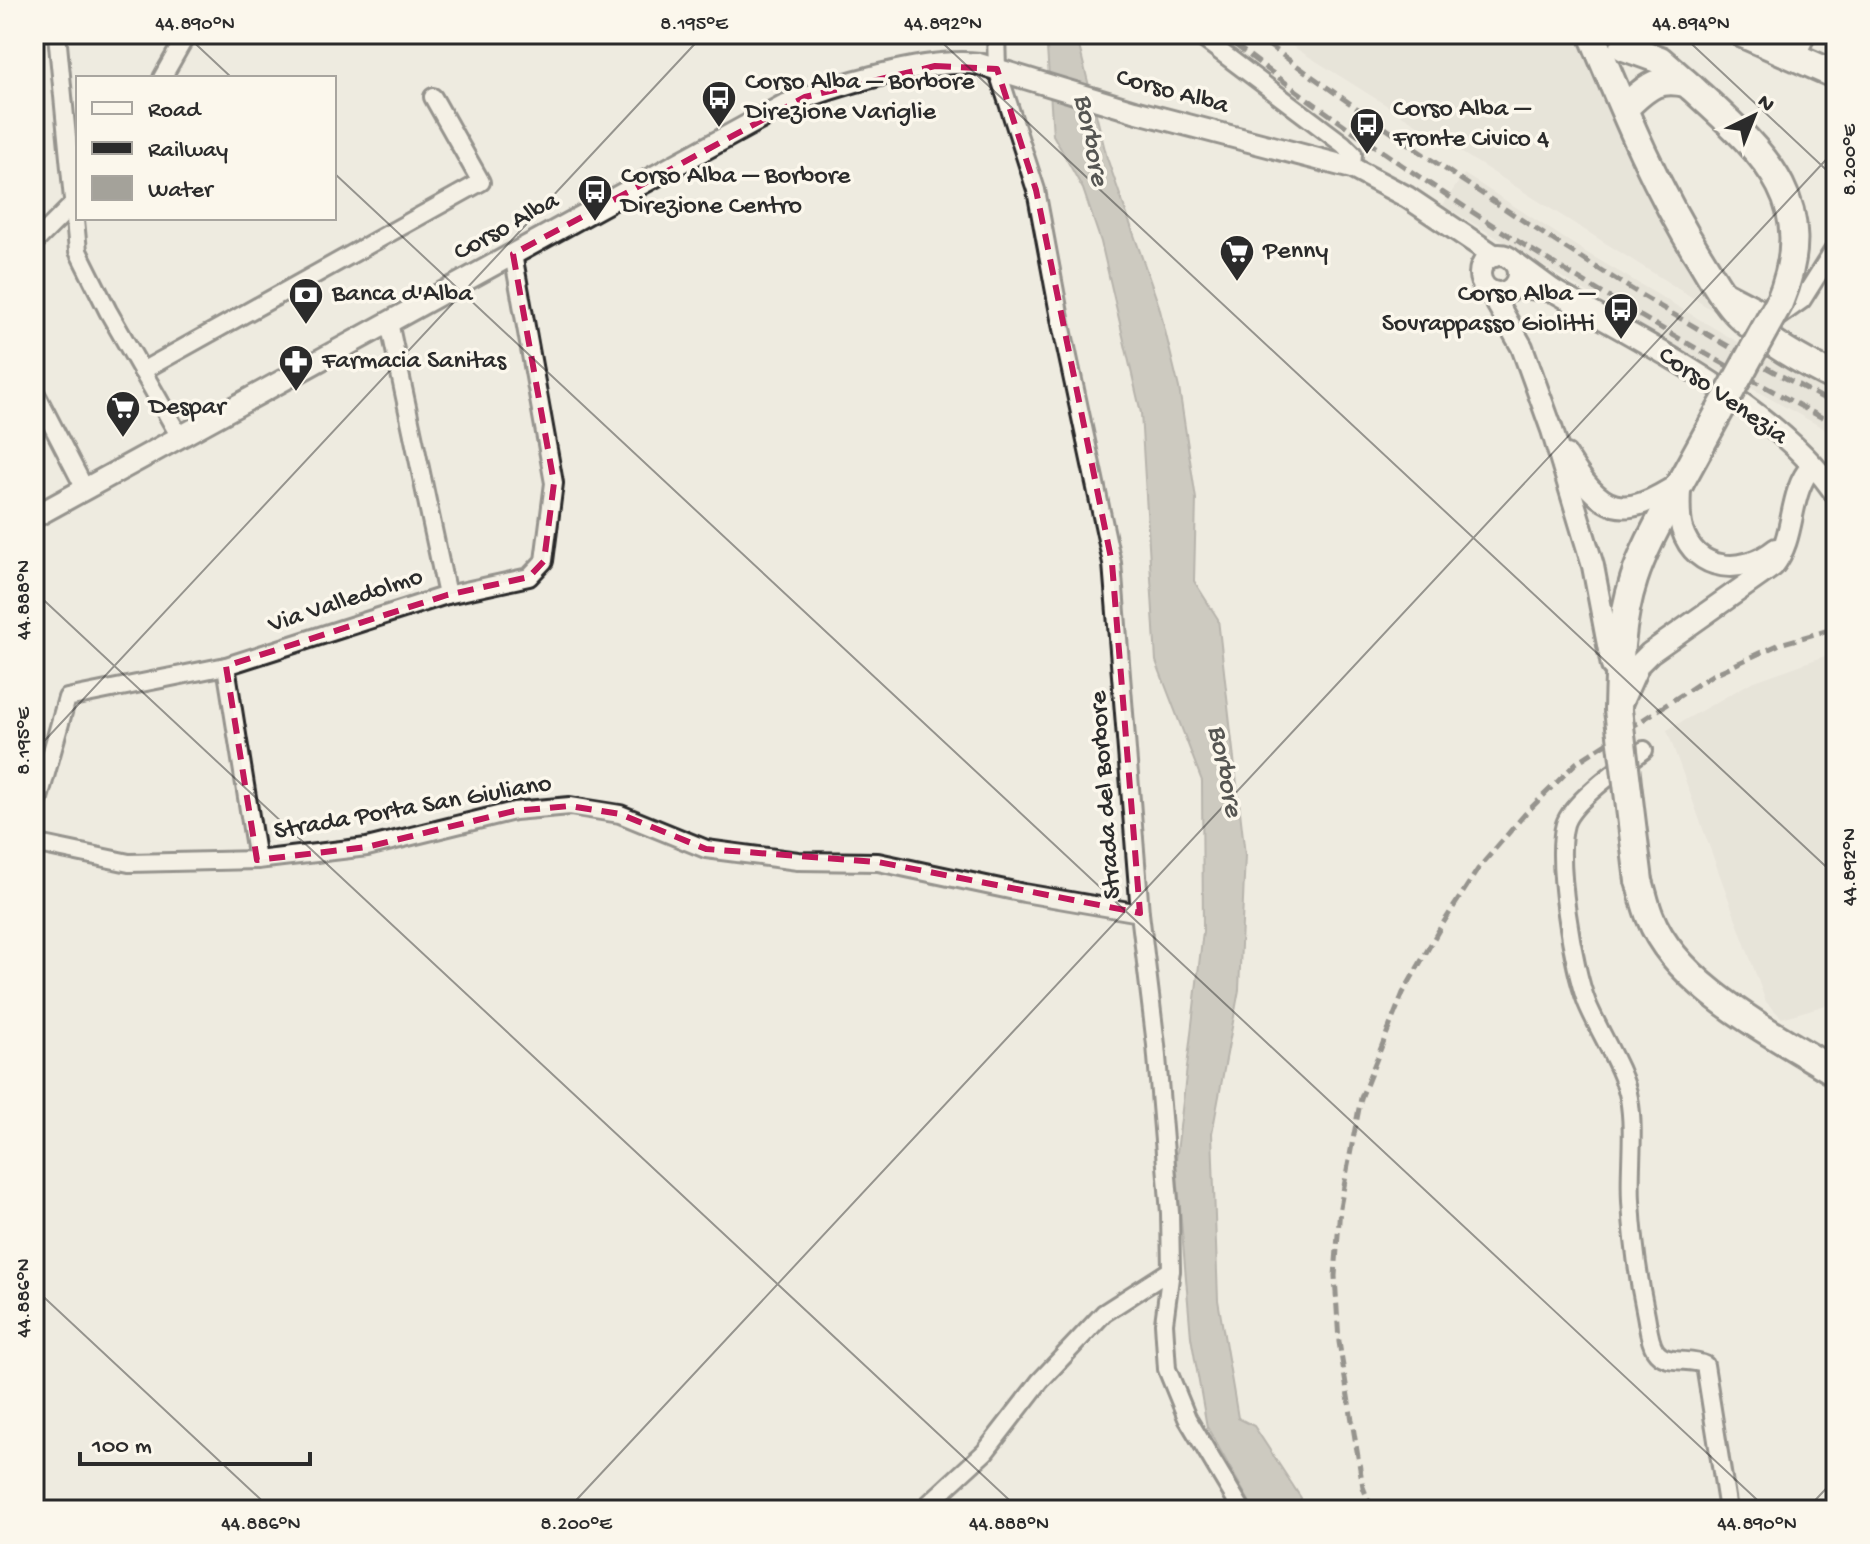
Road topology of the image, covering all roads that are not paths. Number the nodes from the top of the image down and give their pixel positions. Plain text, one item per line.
1 (57, 34) edge
2 (187, 34) edge
3 (996, 34) edge
4 (1197, 34) edge
5 (1592, 34) edge
6 (1648, 34) edge
7 (1743, 34) edge
8 (1632, 40) edge
9 (1801, 45) edge
10 (1660, 60) junction
11 (997, 69) junction
12 (1836, 75) edge
13 (163, 76) edge
14 (1689, 85) junction
15 (433, 97) dead end
16 (1624, 108) junction
17 (1352, 168) junction
18 (74, 180) edge
19 (73, 204) junction
20 (1448, 224) junction
21 (34, 243) edge
22 (1836, 246) edge
23 (513, 254) junction
24 (1504, 258) junction
25 (1480, 272) junction
26 (1717, 285) junction
27 (1513, 287) junction
28 (1490, 291) junction
29 (1554, 291) junction
30 (389, 322) junction
31 (1522, 347) junction
32 (142, 371) junction
33 (1836, 378) edge
34 (34, 390) edge
35 (1552, 430) junction
36 (180, 437) junction
37 (1812, 466) junction
38 (1680, 483) junction
39 (85, 489) junction
40 (1836, 494) edge
41 (34, 517) edge
42 (1788, 539) junction
43 (447, 595) junction
44 (226, 666) junction
45 (1618, 710) junction
46 (1644, 750) dead end
47 (34, 816) edge
48 (34, 843) edge
49 (257, 860) junction
50 (1140, 913) junction
51 (1836, 1073) edge
52 (1171, 1270) junction
53 (922, 1510) edge
54 (1242, 1510) edge
55 (1728, 1510) edge

1 - 18 street
2 - 13 street
3 - 11 street, Strada del Borbore
4 - 17 street, Corso Alba
5 - 8 main road
5 - 16 main road
6 - 10 main road
7 - 9 main road
8 - 10 main road
9 - 12 main road
10 - 14 main road
11 - 17 street, Corso Alba
11 - 23 street, Corso Alba
11 - 50 street, Strada del Borbore
14 - 16 main road
14 - 38 main road, bridge
15 - 32 street
16 - 26 main road
17 - 20 street, Corso Alba
18 - 19 street
19 - 21 street
19 - 32 street
20 - 24 street, Corso Alba
20 - 25 street, Corso Alba
22 - 26 street
23 - 30 street, Corso Alba
23 - 43 street
24 - 25 street
24 - 27 street
24 - 29 street, Corso Venezia
25 - 28 street
26 - 33 main road
27 - 28 street
27 - 29 street, Corso Venezia
27 - 31 street
28 - 31 street
29 - 37 street, Corso Venezia
30 - 36 street, Corso Alba
30 - 43 street, Via Valledolmo
31 - 35 street
32 - 36 street
34 - 39 street
35 - 38 street
35 - 45 street
36 - 39 street, Corso Alba
37 - 40 street, Corso Venezia
37 - 42 street
38 - 42 street
38 - 45 main road
39 - 41 street, Corso Alba
42 - 45 street
43 - 44 street, Via Valledolmo
44 - 47 street, Via Valledolmo
44 - 49 street
45 - 51 main road, bridge
46 - 55 street
48 - 49 street, Strada Porta San Giuliano
49 - 50 street, Strada Porta San Giuliano
50 - 52 street, Strada del Borbore
52 - 53 street
52 - 54 street, Strada del Borbore

